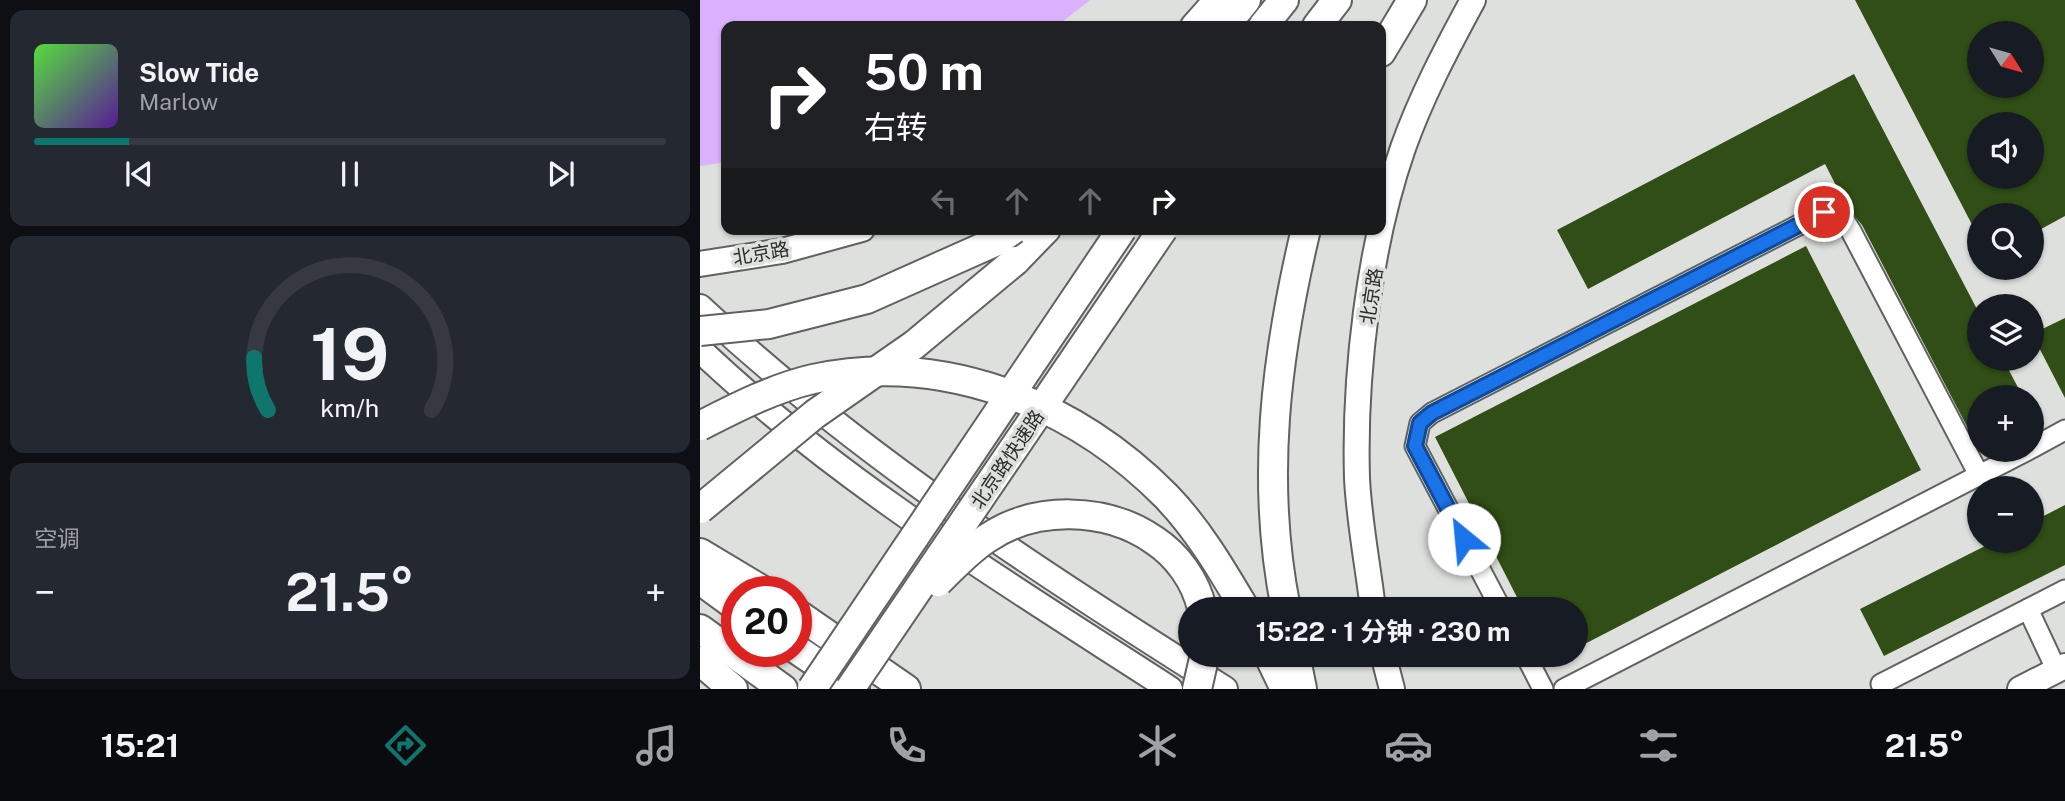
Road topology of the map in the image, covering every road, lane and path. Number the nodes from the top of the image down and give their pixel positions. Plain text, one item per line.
1 (1216, 0) edge
2 (1246, 0) edge
3 (1284, 0) edge
4 (1337, 0) edge
5 (1412, 0) edge
6 (1473, 0) edge
7 (1197, 21) edge
8 (1229, 21) edge
9 (1268, 21) edge
10 (1321, 21) edge
11 (1386, 44) edge
12 (1386, 213) edge
13 (840, 235) edge
14 (1004, 235) edge
15 (1040, 235) edge
16 (1118, 235) edge
17 (1159, 235) edge
18 (1305, 235) edge
19 (1380, 235) edge
20 (700, 264) edge
21 (700, 307) edge
22 (700, 331) edge
23 (700, 350) edge
24 (700, 426) edge
25 (2065, 430) edge
26 (2044, 441) edge
27 (2004, 462) edge
28 (1979, 475) junction
29 (700, 509) edge
30 (700, 553) edge
31 (738, 576) edge
32 (700, 580) edge
33 (2065, 590) edge
34 (721, 595) edge
35 (1197, 597) edge
36 (1238, 597) edge
37 (1284, 597) edge
38 (1372, 597) edge
39 (1495, 597) edge
40 (2028, 609) junction
41 (812, 624) edge
42 (700, 629) edge
43 (877, 649) junction
44 (812, 660) edge
45 (700, 661) edge
46 (1202, 667) edge
47 (1274, 667) edge
48 (1298, 667) edge
49 (1386, 667) edge
50 (1532, 667) edge
51 (2061, 668) edge
52 (1881, 684) dead end
53 (733, 689) edge
54 (783, 689) edge
55 (812, 689) edge
56 (853, 689) edge
57 (906, 689) edge
58 (1170, 689) edge
59 (1197, 689) edge
60 (1225, 689) edge
61 (1285, 689) edge
62 (1302, 689) edge
63 (1392, 689) edge
64 (1543, 689) edge
65 (1564, 689) edge
66 (2020, 689) edge

1 - 7 main road
2 - 8 highway
3 - 9 highway
4 - 10 highway
5 - 11 highway
6 - 12 main road, 北京路
13 - 20 main road, 北京路
14 - 22 highway, bridge
15 - 29 highway, bridge
16 - 55 highway, 北京路快速路, bridge
17 - 43 highway, 北京路快速路, bridge
18 - 37 highway
19 - 38 main road, 北京路
21 - 60 main road
23 - 58 main road
24 - 36 highway, bridge
25 - 26 lane
27 - 28 lane
28 - 39 lane
28 - 65 lane
30 - 31 highway
32 - 34 highway
33 - 40 lane
35 - 43 highway, bridge
40 - 51 lane
40 - 52 lane
41 - 57 highway
42 - 54 highway
43 - 56 highway, 北京路快速路, bridge
44 - 56 highway
45 - 53 highway
46 - 59 highway, bridge
47 - 61 highway
48 - 62 highway
49 - 63 main road
50 - 64 lane
51 - 66 main road

